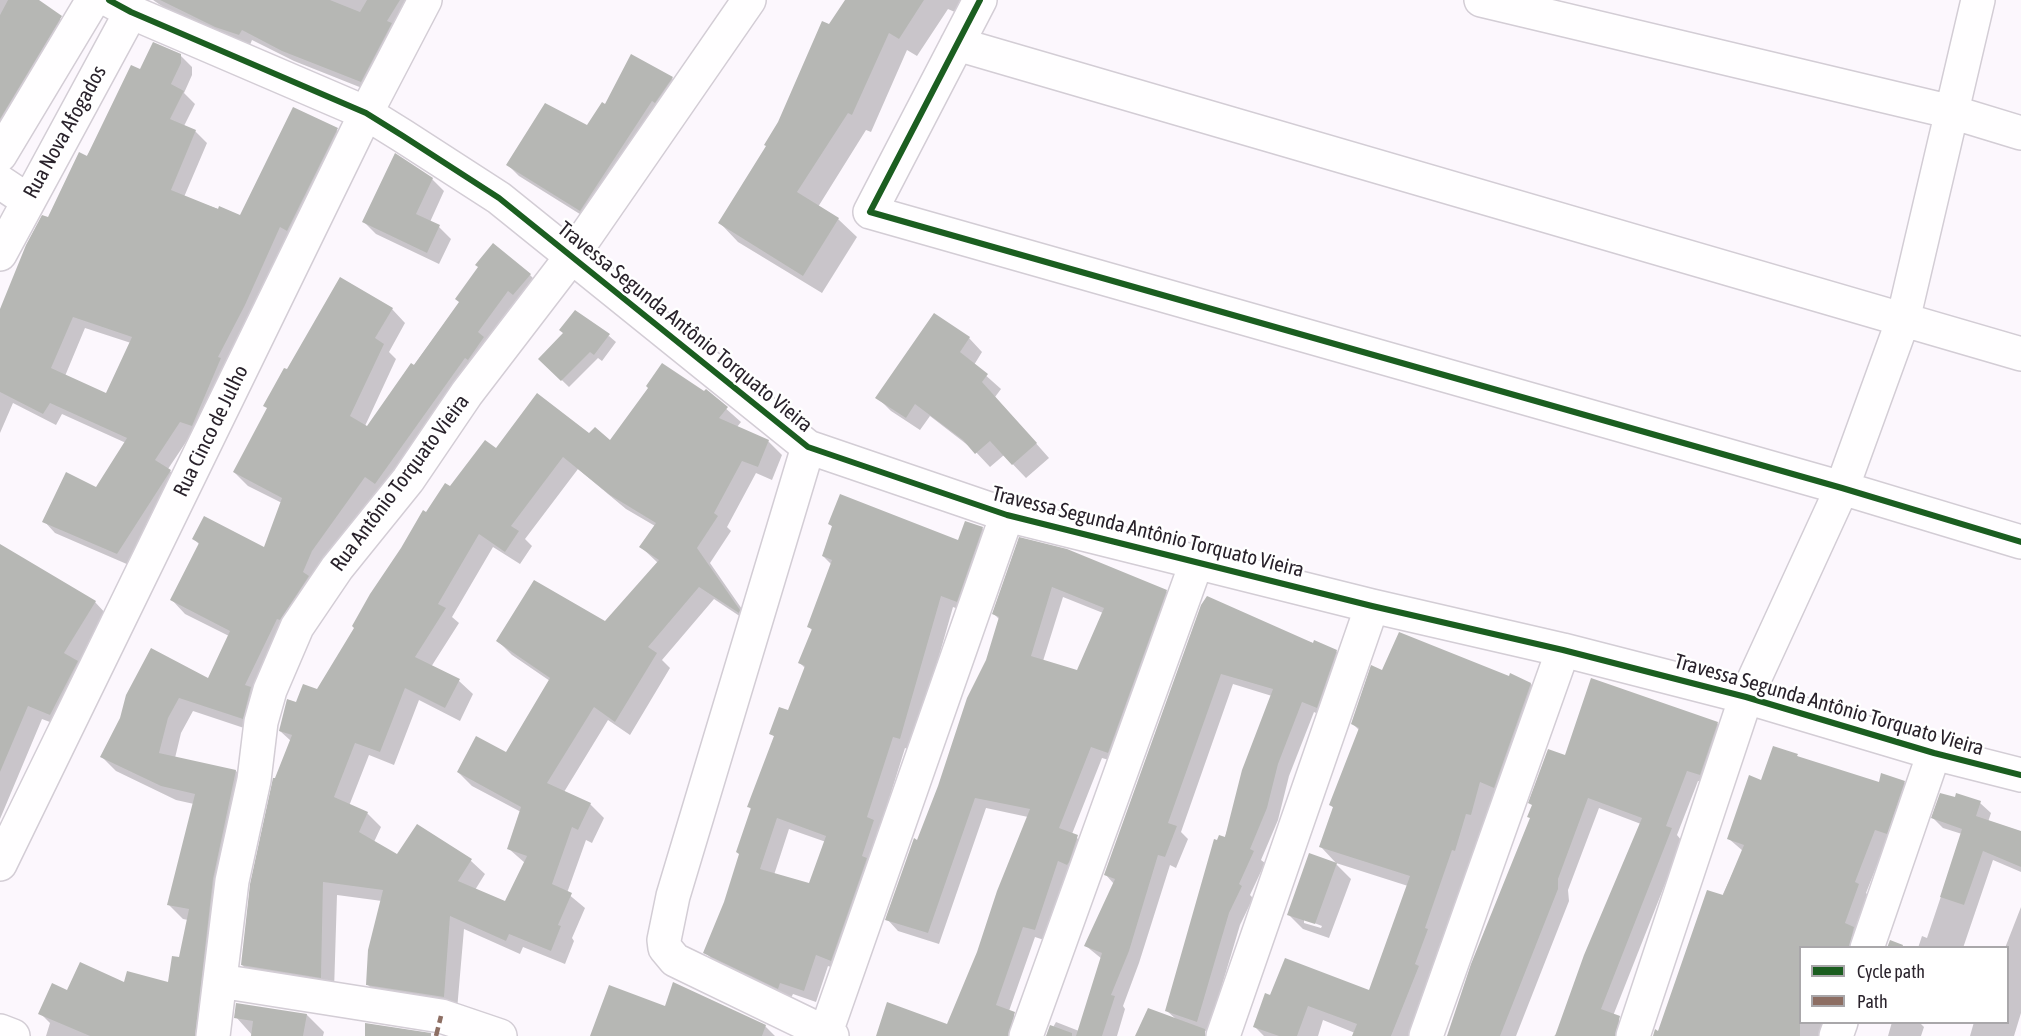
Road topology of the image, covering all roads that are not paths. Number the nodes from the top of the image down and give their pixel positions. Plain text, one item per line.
1 (93, 0) edge
2 (425, 0) edge
3 (749, 0) edge
4 (980, 0) edge
5 (1978, 0) edge
6 (1492, 2) edge
7 (120, 6) edge
8 (957, 44) junction
9 (1952, 112) junction
10 (366, 113) junction
11 (2021, 133) edge
12 (0, 155) edge
13 (0, 182) edge
14 (27, 200) junction
15 (0, 254) edge
16 (572, 256) junction
17 (1903, 320) junction
18 (2021, 354) edge
19 (808, 447) junction
20 (1842, 488) junction
21 (1007, 515) junction
22 (2021, 542) edge
23 (1197, 561) junction
24 (1372, 606) junction
25 (1563, 650) junction
26 (1746, 697) junction
27 (1934, 753) junction
28 (2021, 775) edge
29 (0, 864) edge
30 (1868, 946) edge
31 (220, 981) junction
32 (0, 1031) edge
33 (829, 1034) edge
34 (13, 1036) edge
35 (213, 1036) edge
36 (500, 1036) edge
37 (1026, 1036) edge
38 (1223, 1036) edge
39 (1426, 1036) edge
40 (1633, 1036) edge

1 - 12 street
2 - 10 street, Rua Cinco de Julho
3 - 16 street, Rua Antônio Torquato Vieira
4 - 8 street
5 - 9 street
6 - 9 street
7 - 10 street, Travessa Segunda Antônio Torquato Vieira
7 - 14 street, Rua Nova Afogados
8 - 17 street
8 - 20 street
9 - 11 street
9 - 17 street
10 - 16 street, Travessa Segunda Antônio Torquato Vieira
10 - 29 street, Rua Cinco de Julho
13 - 14 street
14 - 15 street, Rua Nova Afogados
16 - 19 street, Travessa Segunda Antônio Torquato Vieira
16 - 31 street, Rua Antônio Torquato Vieira
17 - 18 street
17 - 20 street
19 - 21 street, Travessa Segunda Antônio Torquato Vieira
19 - 33 street
20 - 22 street
20 - 26 street
21 - 23 street, Travessa Segunda Antônio Torquato Vieira
21 - 33 street
23 - 24 street, Travessa Segunda Antônio Torquato Vieira
23 - 37 street
24 - 25 street, Travessa Segunda Antônio Torquato Vieira
24 - 38 street
25 - 26 street, Travessa Segunda Antônio Torquato Vieira
25 - 39 street
26 - 27 street, Travessa Segunda Antônio Torquato Vieira
26 - 40 street
27 - 28 street, Travessa Segunda Antônio Torquato Vieira
27 - 30 street
31 - 35 street, Rua Antônio Torquato Vieira
31 - 36 street
32 - 34 street

